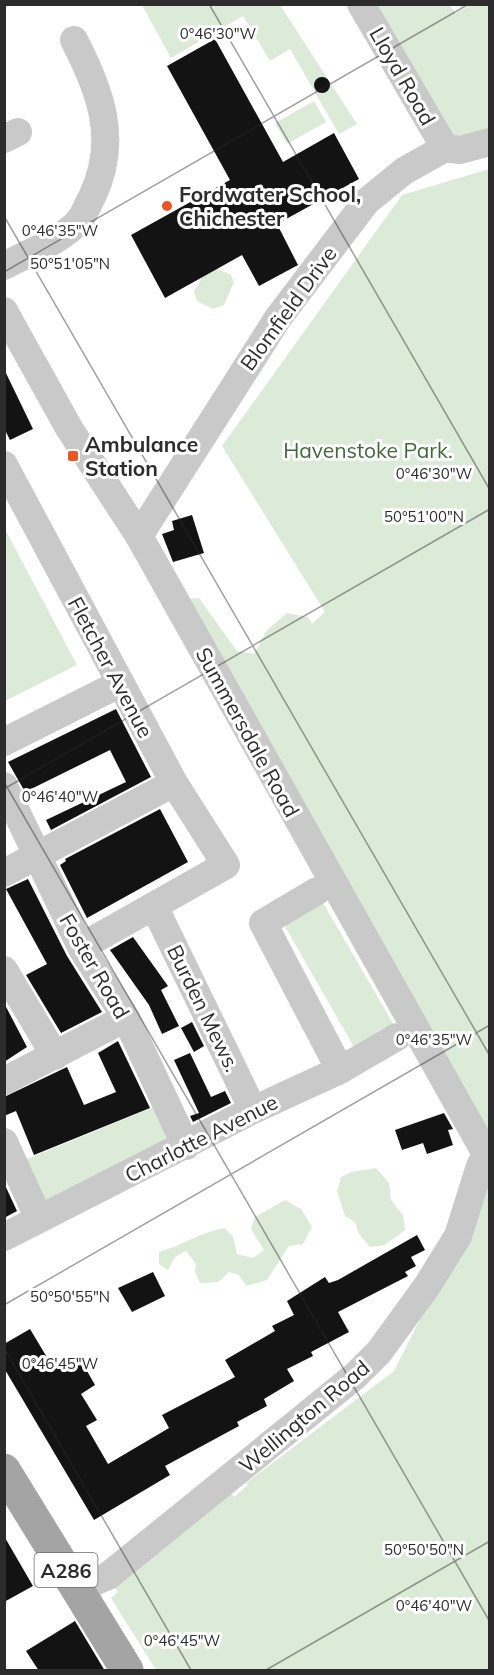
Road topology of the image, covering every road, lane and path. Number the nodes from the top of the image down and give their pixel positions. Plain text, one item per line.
1 (361, 4) edge
2 (74, 40) dead end
3 (489, 142) edge
4 (445, 148) junction
5 (4, 266) edge
6 (4, 311) edge
7 (4, 465) edge
8 (139, 536) junction
9 (119, 684) junction
10 (4, 742) edge
11 (174, 783) junction
12 (4, 786) edge
13 (37, 858) junction
14 (4, 873) edge
15 (317, 891) dead end
16 (154, 906) junction
17 (81, 947) junction
18 (4, 970) edge
19 (126, 1018) junction
20 (397, 1037) dead end
21 (55, 1056) junction
22 (340, 1070) junction
23 (4, 1081) edge
24 (253, 1110) junction
25 (4, 1142) edge
26 (186, 1146) junction
27 (486, 1148) edge
28 (39, 1219) junction
29 (4, 1237) edge
30 (4, 1470) edge
31 (78, 1593) junction
32 (127, 1671) edge

1 - 4 street, Lloyd Road
2 - 5 street
3 - 4 street, Blomfield Drive
4 - 8 street, Blomfield Drive
6 - 8 street, Summersdale Road
7 - 9 street, Fletcher Avenue
8 - 27 street, Summersdale Road
9 - 10 street
9 - 11 street, Fletcher Avenue
11 - 13 street
11 - 16 street, Fletcher Avenue
12 - 13 street, Foster Road
13 - 14 street
13 - 17 street, Foster Road
15 - 22 street
16 - 17 street
16 - 24 street, Burden Mews.
17 - 19 street, Foster Road
18 - 21 street
19 - 21 street
19 - 26 street, Foster Road
20 - 22 street, Charlotte Avenue
21 - 23 street
22 - 24 street, Charlotte Avenue
24 - 26 street, Charlotte Avenue
25 - 28 street
26 - 28 street, Charlotte Avenue
27 - 31 street, Wellington Road
28 - 29 street, Charlotte Avenue
30 - 31 main road, A286
31 - 32 main road, A286

